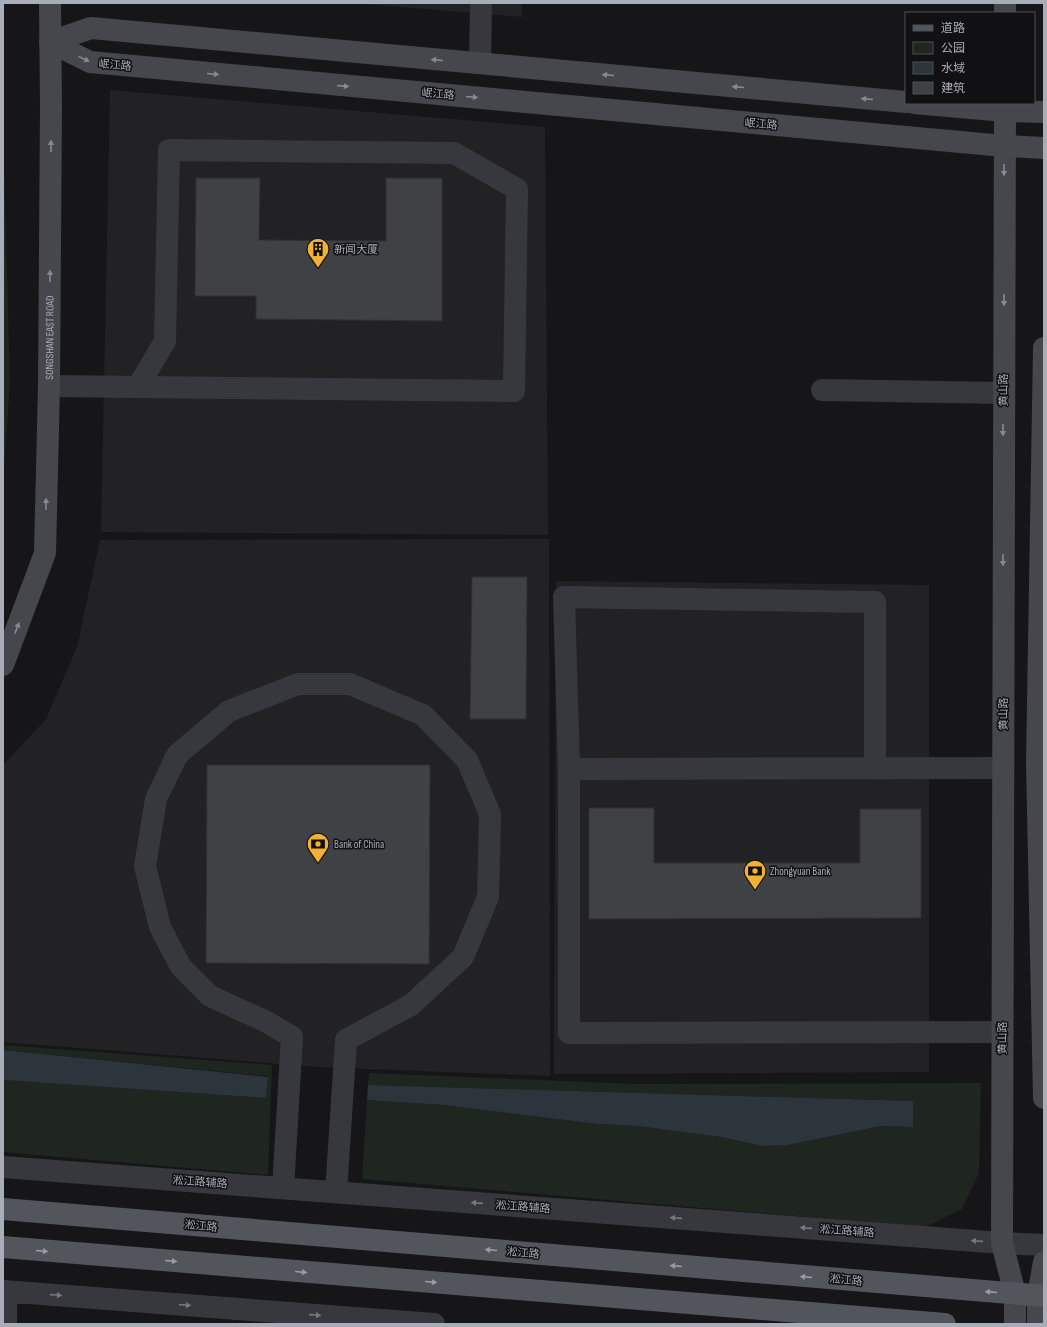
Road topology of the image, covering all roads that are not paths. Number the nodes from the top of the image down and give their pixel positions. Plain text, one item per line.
1 (50, 3) edge
2 (481, 3) edge
3 (50, 42) junction
4 (480, 63) junction
5 (905, 102) edge
6 (937, 104) edge
7 (1005, 107) edge
8 (1044, 112) edge
9 (1004, 146) junction
10 (1044, 148) edge
11 (1044, 348) edge
12 (49, 386) junction
13 (138, 387) junction
14 (822, 390) dead end
15 (1003, 392) junction
16 (3, 665) edge
17 (874, 768) junction
18 (1003, 768) junction
19 (569, 769) junction
20 (1002, 1032) junction
21 (1044, 1098) edge
22 (3, 1167) edge
23 (283, 1188) junction
24 (336, 1192) junction
25 (3, 1209) edge
26 (1002, 1243) junction
27 (1044, 1245) edge
28 (3, 1247) edge
29 (1044, 1262) edge
30 (4, 1291) edge
31 (1015, 1294) junction
32 (1041, 1296) edge
33 (6, 1324) edge
34 (434, 1324) edge
35 (945, 1324) edge
36 (1015, 1324) edge
37 (1038, 1324) edge

1 - 3 street, SONGSHAN EAST ROAD
2 - 4 street
4 -> 3 street
3 -> 9 street, 岷江路
12 -> 3 street, SONGSHAN EAST ROAD
5 -> 4 street
6 - 7 street
7 - 8 street
7 - 9 street, 黄山路
9 - 10 street, 岷江路
9 -> 15 street, 黄山路
11 - 21 street
12 - 13 street
16 -> 12 street, SONGSHAN EAST ROAD
13 - 13 street
14 - 15 street
15 -> 18 street, 黄山路
17 - 18 street
17 - 19 street
17 - 19 street
18 - 20 street, 黄山路
19 - 20 street
20 - 26 street, 黄山路
22 - 23 street, 淞江路辅路
23 - 24 street, 淞江路辅路
23 - 24 street
26 -> 24 street, 淞江路辅路
31 -> 25 main road, 淞江路
26 - 27 street, 淞江路辅路
26 - 31 street, 黄山路
28 -> 35 main road
29 - 32 street
30 - 33 street
30 -> 34 street
31 - 32 main road, 淞江路
31 - 36 street, 黄山路
32 - 37 street

